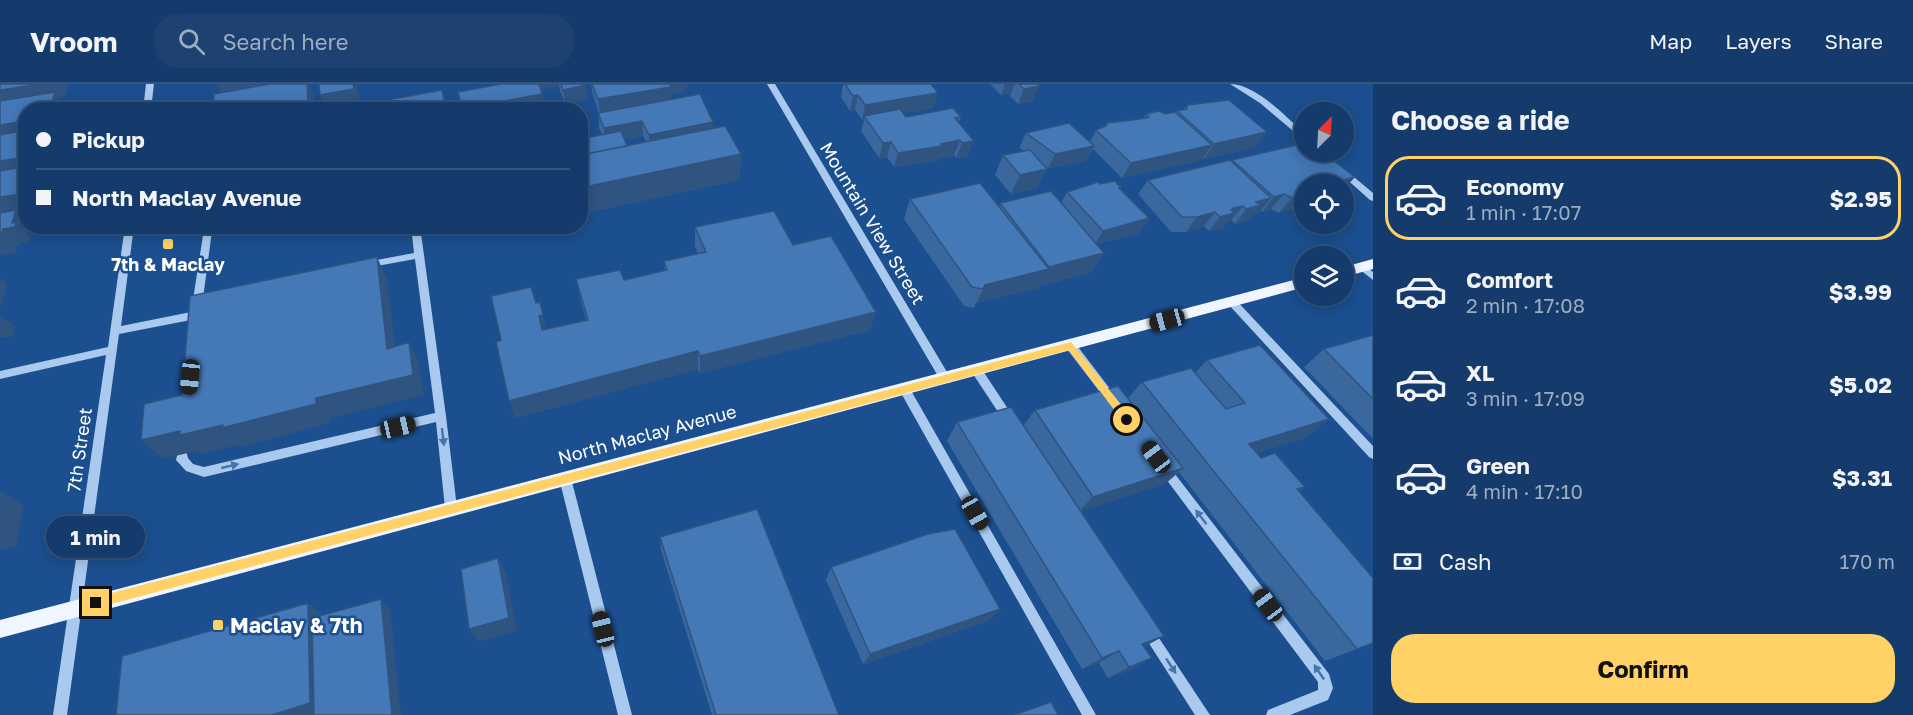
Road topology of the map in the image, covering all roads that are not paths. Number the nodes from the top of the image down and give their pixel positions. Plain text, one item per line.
1 (150, 84) edge
2 (771, 84) edge
3 (1234, 84) edge
4 (148, 102) edge
5 (1294, 128) edge
6 (1332, 162) edge
7 (1373, 198) edge
8 (129, 234) edge
9 (207, 234) edge
10 (416, 234) edge
11 (419, 255) junction
12 (1368, 265) edge
13 (350, 269) edge
14 (1373, 277) edge
15 (1294, 285) edge
16 (210, 297) edge
17 (198, 299) junction
18 (1232, 302) junction
19 (196, 315) junction
20 (195, 327) edge
21 (115, 331) junction
22 (1071, 346) junction
23 (111, 350) junction
24 (977, 371) junction
25 (0, 375) edge
26 (946, 380) junction
27 (905, 390) junction
28 (1122, 412) edge
29 (441, 417) junction
30 (1016, 430) edge
31 (182, 454) edge
32 (1373, 454) edge
33 (1158, 460) edge
34 (565, 478) junction
35 (452, 508) junction
36 (74, 609) junction
37 (1139, 617) edge
38 (0, 629) edge
39 (60, 715) edge
40 (626, 715) edge
41 (1089, 715) edge
42 (1203, 715) edge
43 (1273, 715) edge

1 - 4 street
2 - 26 street, Mountain View Street
3 - 5 street
6 - 7 street
8 - 21 street, 7th Street
9 - 17 street
10 - 11 street
11 - 13 street
11 - 29 street
12 - 14 street
15 - 18 main road, North Maclay Avenue
16 - 17 street
17 - 19 street
18 - 22 main road, North Maclay Avenue
18 - 32 street
19 - 20 street
19 - 21 street
21 - 23 street, 7th Street
22 - 24 main road, North Maclay Avenue
22 - 28 street
23 - 25 street
23 - 36 street, 7th Street
24 - 26 main road, North Maclay Avenue
24 - 30 street
26 - 27 main road, North Maclay Avenue
27 - 34 main road, North Maclay Avenue
27 - 41 street
31 -> 29 street
29 -> 35 street
43 -> 33 street
34 - 35 main road, North Maclay Avenue
34 - 40 street
35 - 36 main road, North Maclay Avenue
36 - 38 main road, North Maclay Avenue
36 - 39 street, 7th Street
37 -> 42 street

